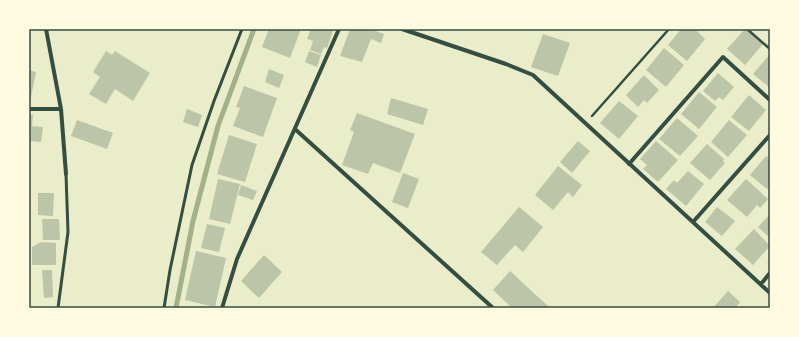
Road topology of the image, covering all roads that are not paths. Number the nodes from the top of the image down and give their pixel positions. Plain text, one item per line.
1 (46, 29) edge
2 (242, 29) edge
3 (339, 29) edge
4 (402, 29) edge
5 (770, 100) edge
6 (29, 109) edge
7 (61, 109) junction
8 (296, 130) junction
9 (770, 135) edge
10 (629, 164) junction
11 (66, 174) joint
12 (693, 222) junction
13 (770, 273) edge
14 (761, 284) junction
15 (770, 293) edge
16 (58, 308) edge
17 (164, 308) edge
18 (222, 308) edge
19 (493, 308) edge

1 - 7 street
2 - 17 lane
3 - 8 street
4 - 10 street
5 - 10 street
6 - 7 street
7 - 11 street
8 - 18 street
8 - 19 street
9 - 12 street
10 - 12 street
11 - 16 lane
12 - 14 street
13 - 14 street
14 - 15 street

